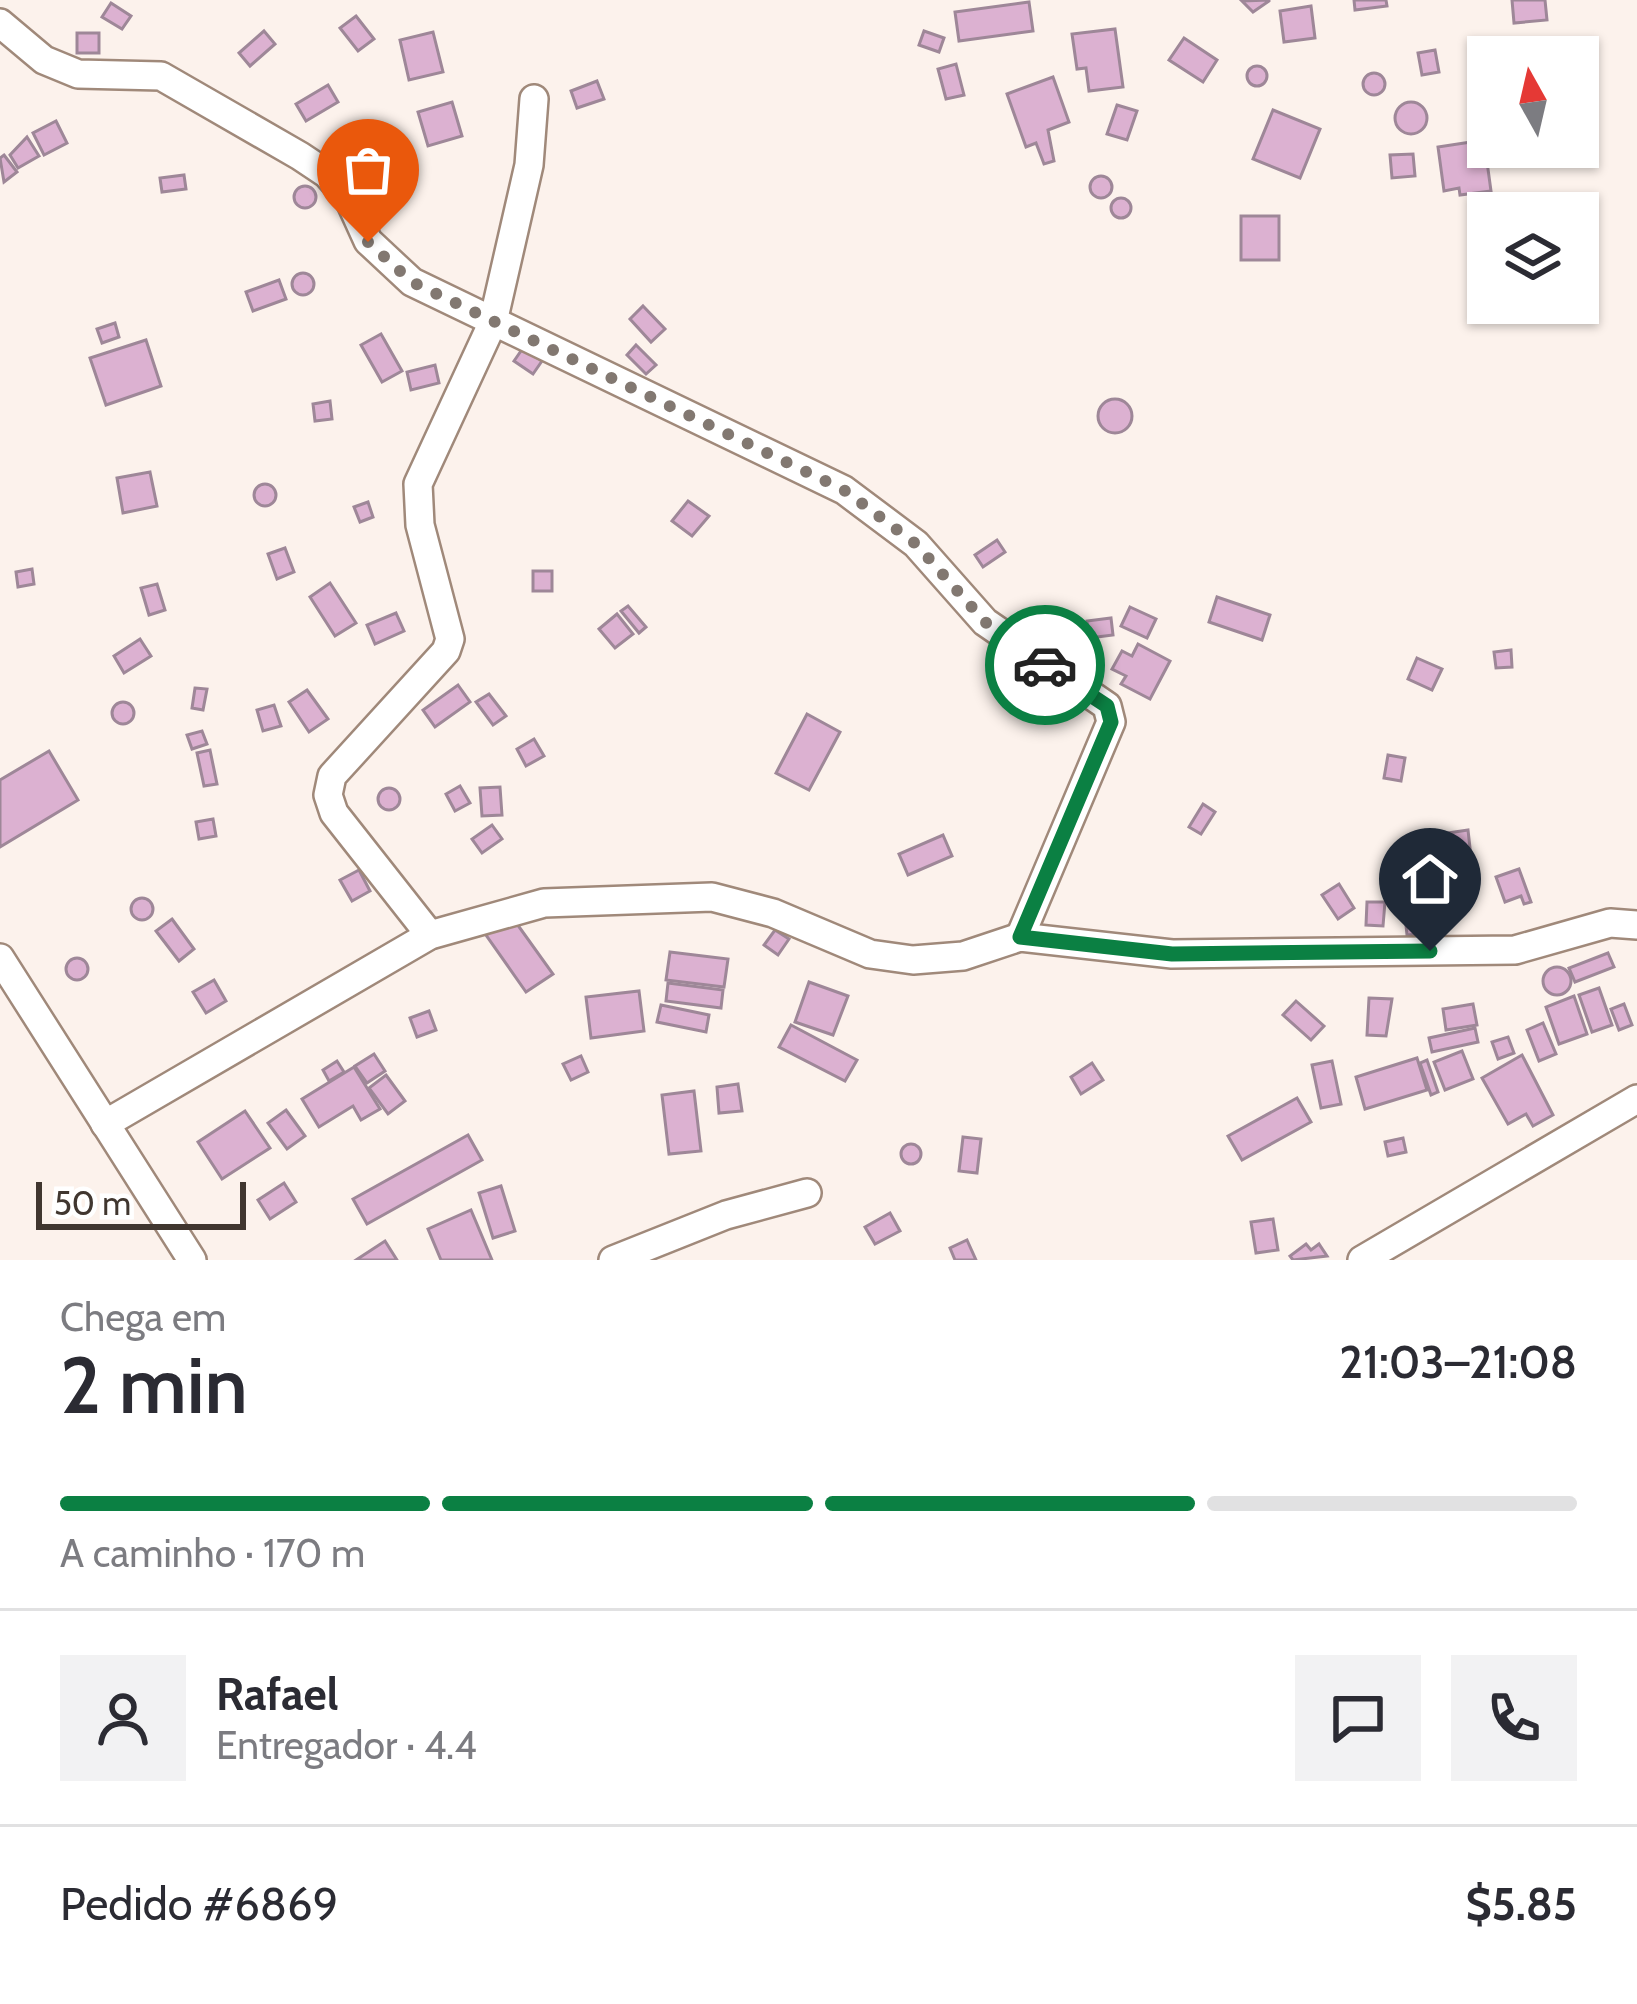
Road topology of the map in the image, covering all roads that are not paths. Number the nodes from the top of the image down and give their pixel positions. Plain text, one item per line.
1 (0, 23) edge
2 (534, 99) dead end
3 (493, 322) junction
4 (1637, 925) edge
5 (430, 935) junction
6 (1020, 937) junction
7 (0, 958) edge
8 (1637, 1100) edge
9 (105, 1124) junction
10 (807, 1193) dead end
11 (192, 1260) edge
12 (613, 1260) edge
13 (1362, 1260) edge

1 - 3 street
2 - 3 street
3 - 5 street
3 - 6 street
4 - 6 street
5 - 6 street
5 - 9 street
7 - 9 street
8 - 13 street
9 - 11 street
10 - 12 street

